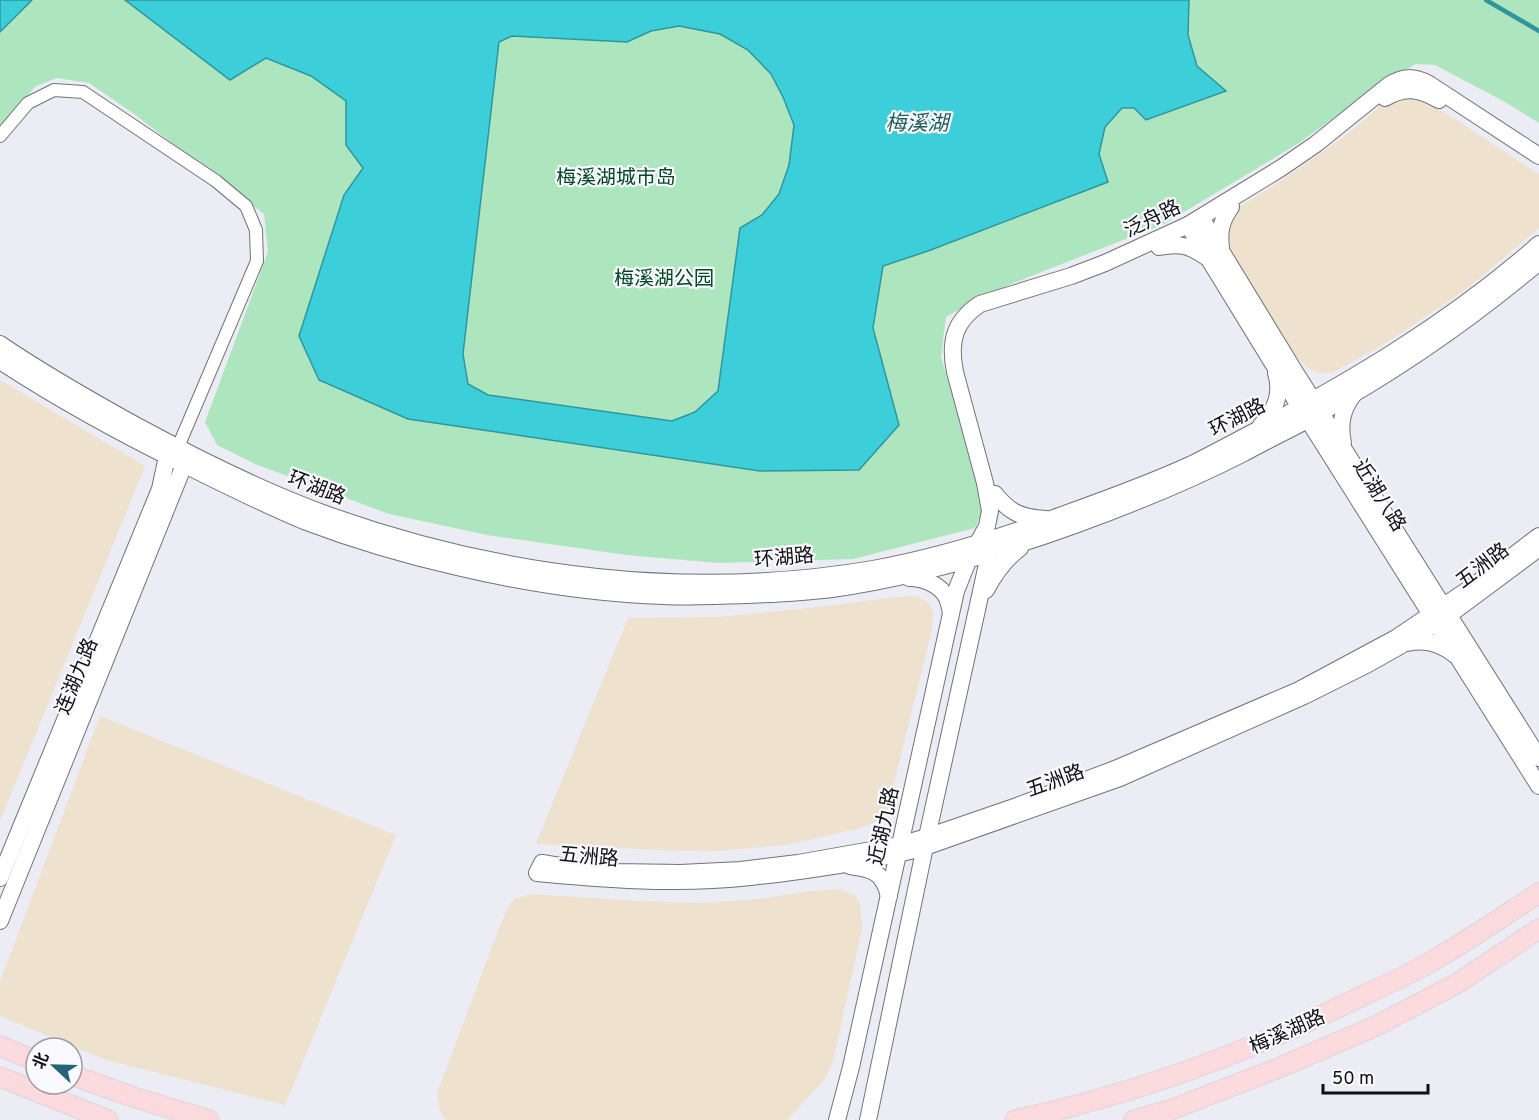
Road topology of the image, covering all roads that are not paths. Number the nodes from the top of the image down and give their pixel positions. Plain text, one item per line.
1 (0, 136) edge
2 (1539, 156) edge
3 (1539, 165) edge
4 (1231, 207) junction
5 (1196, 224) junction
6 (1539, 244) edge
7 (1159, 247) junction
8 (1215, 255) junction
9 (1539, 262) edge
10 (0, 344) edge
11 (0, 361) edge
12 (1275, 366) junction
13 (1292, 367) junction
14 (1353, 385) junction
15 (1311, 410) junction
16 (1262, 436) junction
17 (172, 449) junction
18 (1336, 449) junction
19 (184, 465) junction
20 (993, 502) junction
21 (1050, 519) junction
22 (1539, 536) edge
23 (1036, 539) junction
24 (987, 545) junction
25 (1539, 548) edge
26 (965, 555) junction
27 (899, 578) junction
28 (1418, 579) junction
29 (1474, 591) junction
30 (951, 614) junction
31 (1440, 615) junction
32 (975, 616) junction
33 (1398, 642) junction
34 (1462, 650) junction
35 (1539, 758) edge
36 (1539, 786) edge
37 (910, 797) junction
38 (935, 799) junction
39 (960, 831) junction
40 (926, 842) junction
41 (899, 850) junction
42 (866, 851) junction
43 (838, 865) junction
44 (0, 878) edge
45 (1539, 884) edge
46 (916, 890) junction
47 (889, 896) junction
48 (1532, 897) edge
49 (0, 921) edge
50 (1539, 929) edge
51 (1539, 937) edge
52 (1518, 943) junction
53 (0, 1046) edge
54 (24, 1056) edge
55 (0, 1077) edge
56 (84, 1079) edge
57 (843, 1098) junction
58 (871, 1115) edge
59 (108, 1120) edge
60 (209, 1120) edge
61 (832, 1120) edge
62 (837, 1120) edge
63 (1015, 1120) edge
64 (1134, 1120) edge

1 - 17 street
2 - 5 main road, 泛舟路
3 - 4 main road, 泛舟路
4 - 5 main road, 泛舟路
4 - 8 main road
5 - 7 main road, 泛舟路
5 - 8 main road, 近湖八路
5 - 20 main road, 泛舟路
6 - 14 main road, 环湖路
7 - 8 main road
7 - 20 main road, 泛舟路
8 - 12 main road, 近湖八路
8 - 13 main road, 近湖八路
9 - 14 main road, 环湖路
10 - 17 main road, 环湖路
11 - 17 main road, 环湖路
12 - 15 main road, 近湖八路
12 - 16 main road
13 - 14 main road
13 - 15 main road, 近湖八路
14 - 15 main road, 环湖路
14 - 18 main road
15 - 16 main road, 环湖路
15 - 18 main road, 近湖八路
16 - 18 main road
16 - 21 main road, 环湖路
16 - 23 main road, 环湖路
17 - 19 main road
17 - 26 main road, 环湖路
17 - 44 main road, 连湖九路
18 - 28 main road, 近湖八路
19 - 27 main road, 环湖路
19 - 49 main road, 连湖九路
20 - 21 main road
20 - 24 main road, 泛舟路
20 - 26 main road
21 - 24 main road, 环湖路
22 - 29 main road, 五洲路
23 - 24 main road, 环湖路
23 - 32 main road
24 - 26 main road, 环湖路
24 - 32 main road
25 - 29 main road, 五洲路
26 - 27 main road, 环湖路
26 - 30 main road, 近湖九路
27 - 30 main road
28 - 29 main road
28 - 31 main road, 近湖八路
28 - 33 main road
29 - 31 main road, 五洲路
29 - 34 main road
30 - 37 main road, 近湖九路
31 - 33 main road, 五洲路
31 - 34 main road, 近湖八路
32 - 38 main road
33 - 34 main road
33 - 39 main road, 五洲路
34 - 35 main road, 近湖八路
34 - 36 main road, 近湖八路
37 - 41 main road, 近湖九路
37 - 42 main road
38 - 39 main road
38 - 40 main road
39 - 40 main road, 五洲路
39 - 46 main road
40 - 41 main road, 五洲路
40 - 46 main road
41 - 42 main road, 五洲路
41 - 43 main road, 五洲路
41 - 47 main road, 近湖九路
42 - 43 main road, 五洲路
43 - 47 main road
45 - 48 main road
46 - 58 main road
47 - 57 main road, 近湖九路
48 - 63 main road, 梅溪湖路
50 - 52 main road, 梅溪湖路
51 - 52 main road
52 - 64 main road, 梅溪湖路
53 - 54 main road
55 - 59 main road
56 - 60 main road
57 - 61 main road
57 - 62 main road, 近湖九路

